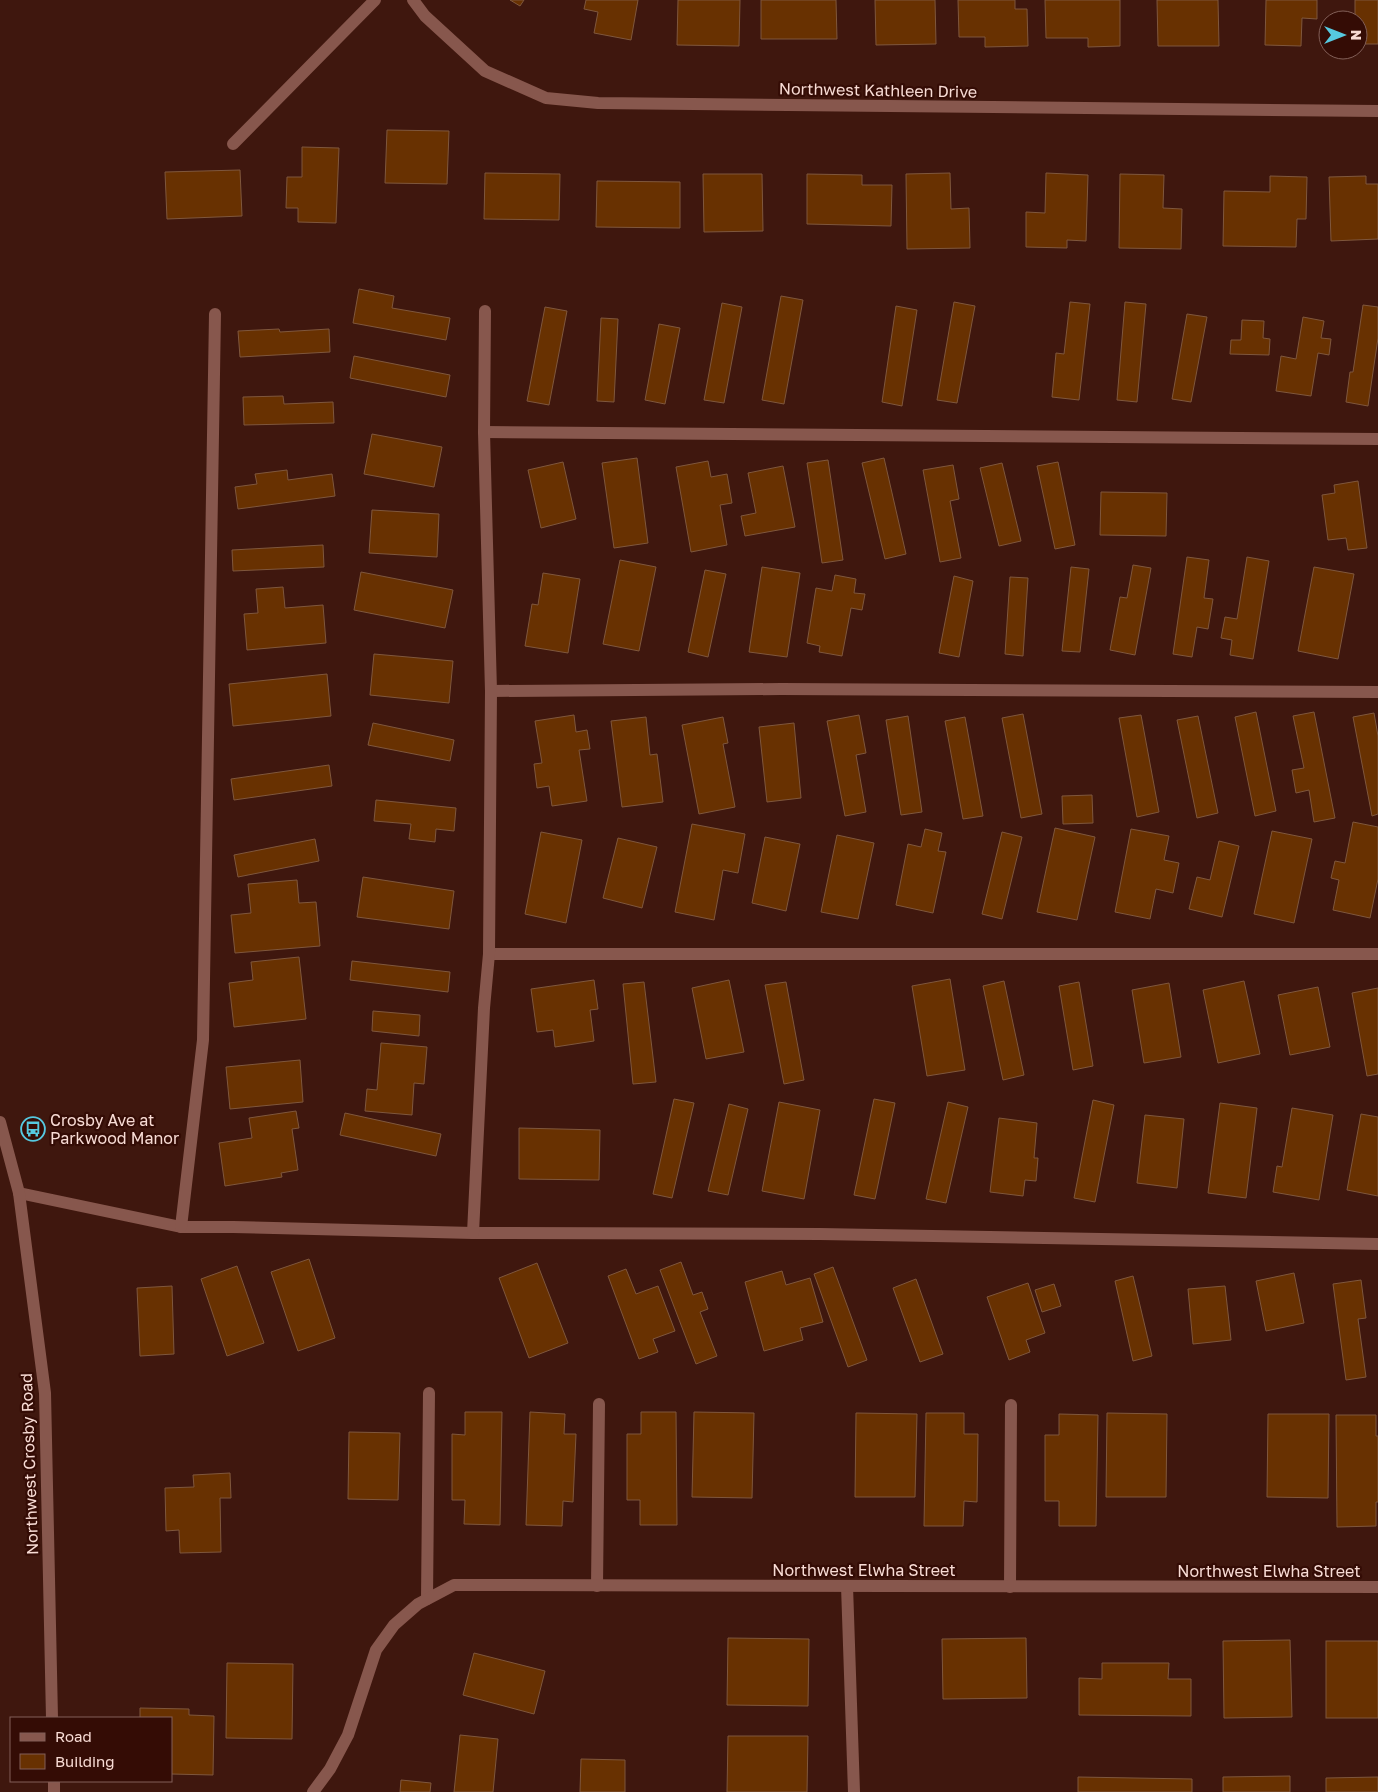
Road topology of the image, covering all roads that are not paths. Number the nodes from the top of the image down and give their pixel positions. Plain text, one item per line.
1 (375, 0) edge
2 (413, 0) edge
3 (1378, 111) edge
4 (233, 144) dead end
5 (485, 311) dead end
6 (216, 314) dead end
7 (484, 432) junction
8 (1378, 439) edge
9 (491, 691) junction
10 (1378, 692) edge
11 (489, 954) junction
12 (1378, 954) edge
13 (0, 1122) edge
14 (19, 1193) junction
15 (181, 1227) junction
16 (473, 1233) junction
17 (1378, 1244) edge
18 (429, 1393) dead end
19 (599, 1404) dead end
20 (1011, 1405) dead end
21 (597, 1586) junction
22 (847, 1586) junction
23 (1010, 1587) junction
24 (1378, 1587) edge
25 (427, 1599) junction
26 (52, 1717) edge
27 (313, 1792) edge
28 (854, 1792) edge

1 - 4 street
2 - 3 street, Northwest Kathleen Drive
5 - 7 street
6 - 15 street
7 - 8 street
7 - 9 street
9 - 10 street
9 - 11 street
11 - 12 street
11 - 16 street
13 - 14 street, Northwest Crosby Road
14 - 15 street
14 - 26 street, Northwest Crosby Road
15 - 16 street
16 - 17 street
18 - 25 street
19 - 21 street
20 - 23 street
21 - 22 street, Northwest Elwha Street
21 - 25 street, Northwest Elwha Street
22 - 23 street, Northwest Elwha Street
22 - 28 street
23 - 24 street, Northwest Elwha Street
25 - 27 street, Northwest Elwha Street

